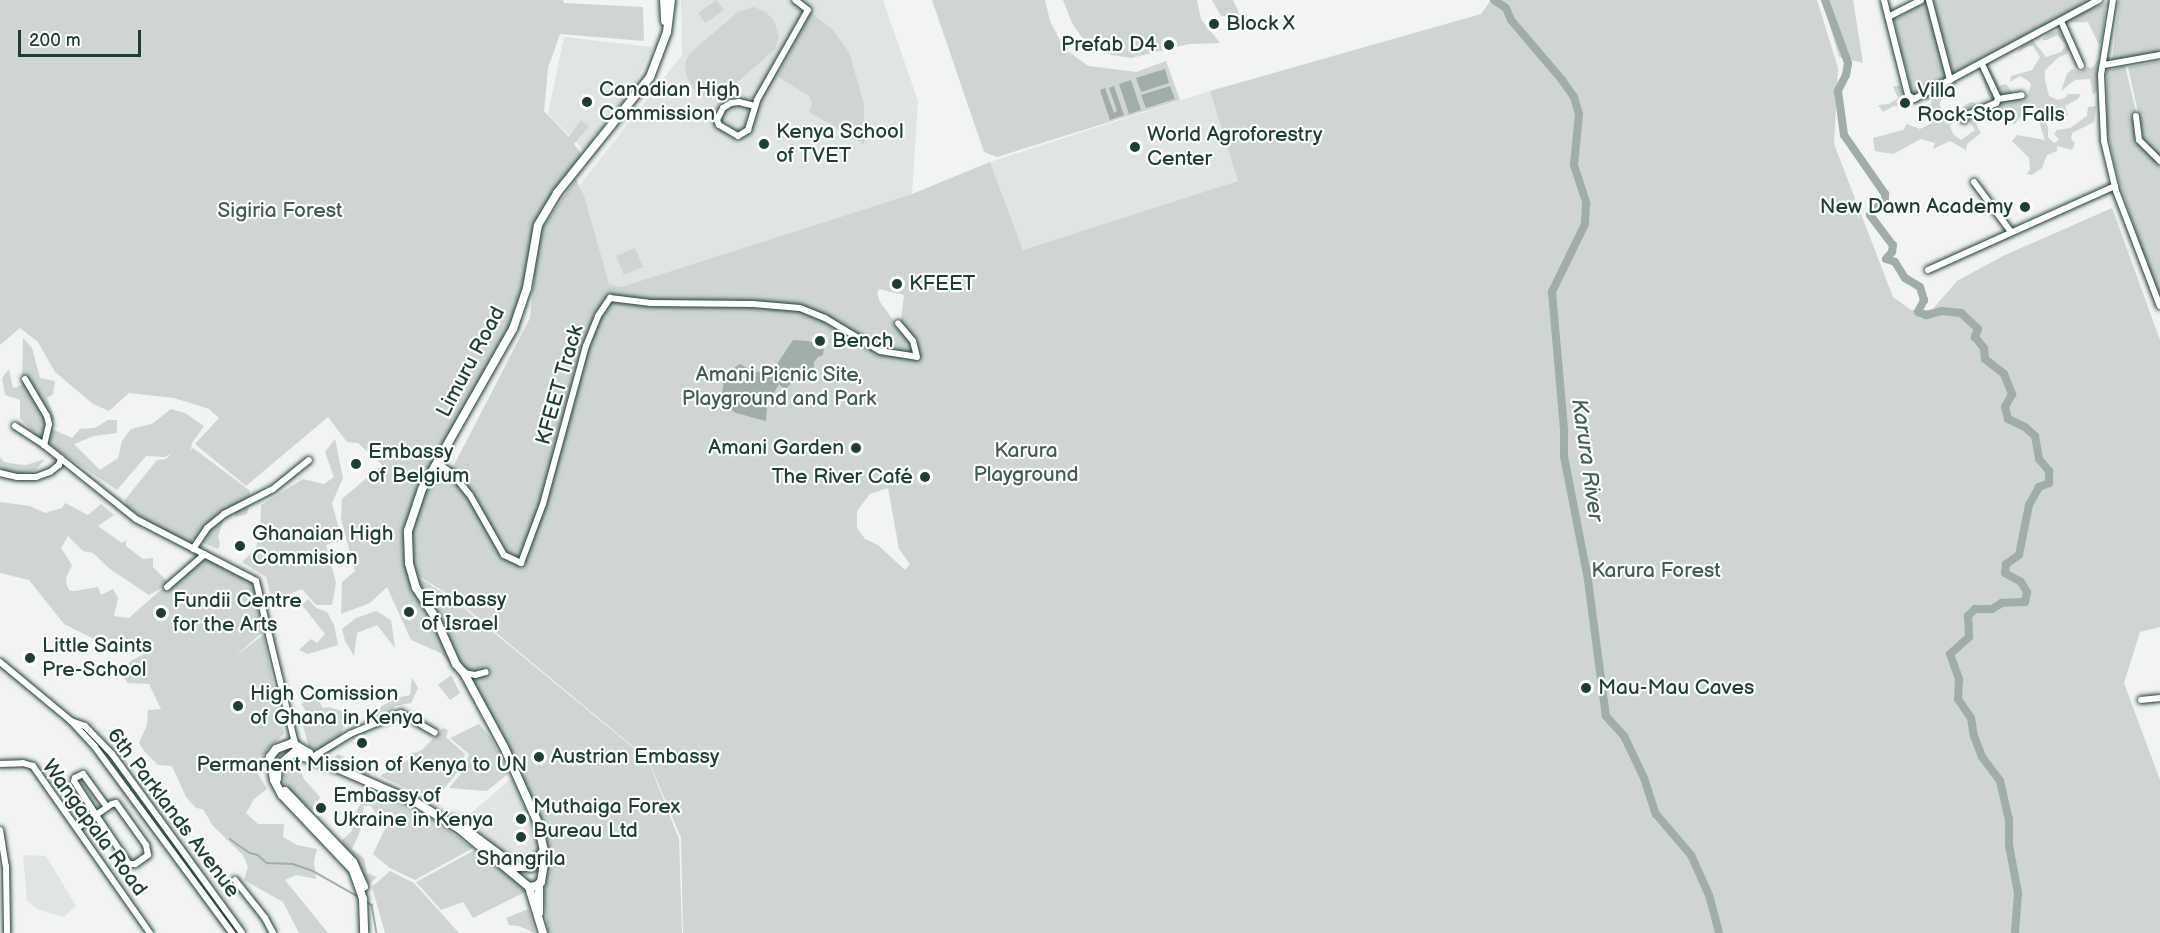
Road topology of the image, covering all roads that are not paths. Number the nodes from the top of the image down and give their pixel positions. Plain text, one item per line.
1 (664, 0) edge
2 (670, 0) edge
3 (795, 0) edge
4 (1884, 0) edge
5 (1921, 0) edge
6 (1929, 0) edge
7 (2099, 0) edge
8 (2113, 0) edge
9 (1888, 17) junction
10 (2061, 21) junction
11 (664, 38) junction
12 (2160, 55) edge
13 (1982, 64) junction
14 (2104, 65) junction
15 (2081, 66) dead end
16 (1950, 80) junction
17 (2022, 94) dead end
18 (1998, 99) junction
19 (755, 106) junction
20 (2136, 116) dead end
21 (1964, 120) dead end
22 (2160, 161) edge
23 (1974, 182) dead end
24 (2115, 186) junction
25 (2011, 232) junction
26 (1928, 270) dead end
27 (2160, 306) edge
28 (898, 322) dead end
29 (25, 379) dead end
30 (15, 426) dead end
31 (45, 446) junction
32 (61, 458) junction
33 (309, 460) dead end
34 (437, 463) junction
35 (0, 473) edge
36 (193, 549) junction
37 (205, 554) junction
38 (167, 587) dead end
39 (0, 662) edge
40 (486, 672) dead end
41 (464, 673) junction
42 (2160, 698) edge
43 (2141, 700) dead end
44 (71, 721) junction
45 (435, 733) dead end
46 (293, 748) junction
47 (314, 756) junction
48 (0, 764) edge
49 (107, 807) junction
50 (96, 815) junction
51 (77, 828) junction
52 (0, 830) edge
53 (545, 846) junction
54 (3, 867) edge
55 (529, 868) junction
56 (542, 875) junction
57 (235, 880) dead end
58 (526, 884) junction
59 (539, 884) junction
60 (365, 904) junction
61 (539, 921) junction
62 (6, 933) edge
63 (150, 933) edge
64 (232, 933) edge
65 (242, 933) edge
66 (273, 933) edge
67 (364, 933) edge
68 (369, 933) edge
69 (543, 933) edge

1 - 11 main road, Limuru Road
2 - 11 main road, Limuru Road
3 - 19 street
4 - 9 street
5 - 9 street
6 - 16 street
7 - 10 street
8 - 14 street
9 - 16 street
10 - 13 street
10 - 15 street
11 - 34 main road, Limuru Road
12 - 14 street
13 - 16 street
13 - 18 street
14 - 24 street
17 - 18 street
18 - 21 street
19 - 19 street
20 - 22 street
23 - 25 street
24 - 25 street
24 - 27 street
25 - 26 street
28 - 34 street, KFEET Track
29 - 31 street
30 - 31 street
31 - 32 street
32 - 35 street
32 - 36 street
33 - 36 street
34 - 41 main road, Limuru Road
36 - 37 street
37 - 38 street
37 - 46 street
39 - 44 street, 6th Parklands Avenue
40 - 41 street
41 - 53 main road, Limuru Road
42 - 43 street
44 - 64 street, 6th Parklands Avenue
44 - 65 street, 6th Parklands Avenue
45 - 47 street
46 - 47 main road
46 - 58 main road
46 - 60 main road
46 - 60 main road
47 - 55 main road
48 - 51 street, Wangapala Road
49 - 50 street
49 - 50 street
49 - 50 street
50 - 51 street
51 - 63 street, Wangapala Road
52 - 54 street
53 - 55 main road
53 - 56 main road, Limuru Road
54 - 62 street
55 - 56 main road
55 - 58 main road
56 - 59 main road, Limuru Road
57 - 66 street
58 - 59 main road
58 - 61 main road
59 - 61 main road, Limuru Road
60 - 67 main road
60 - 68 main road
61 - 69 main road

